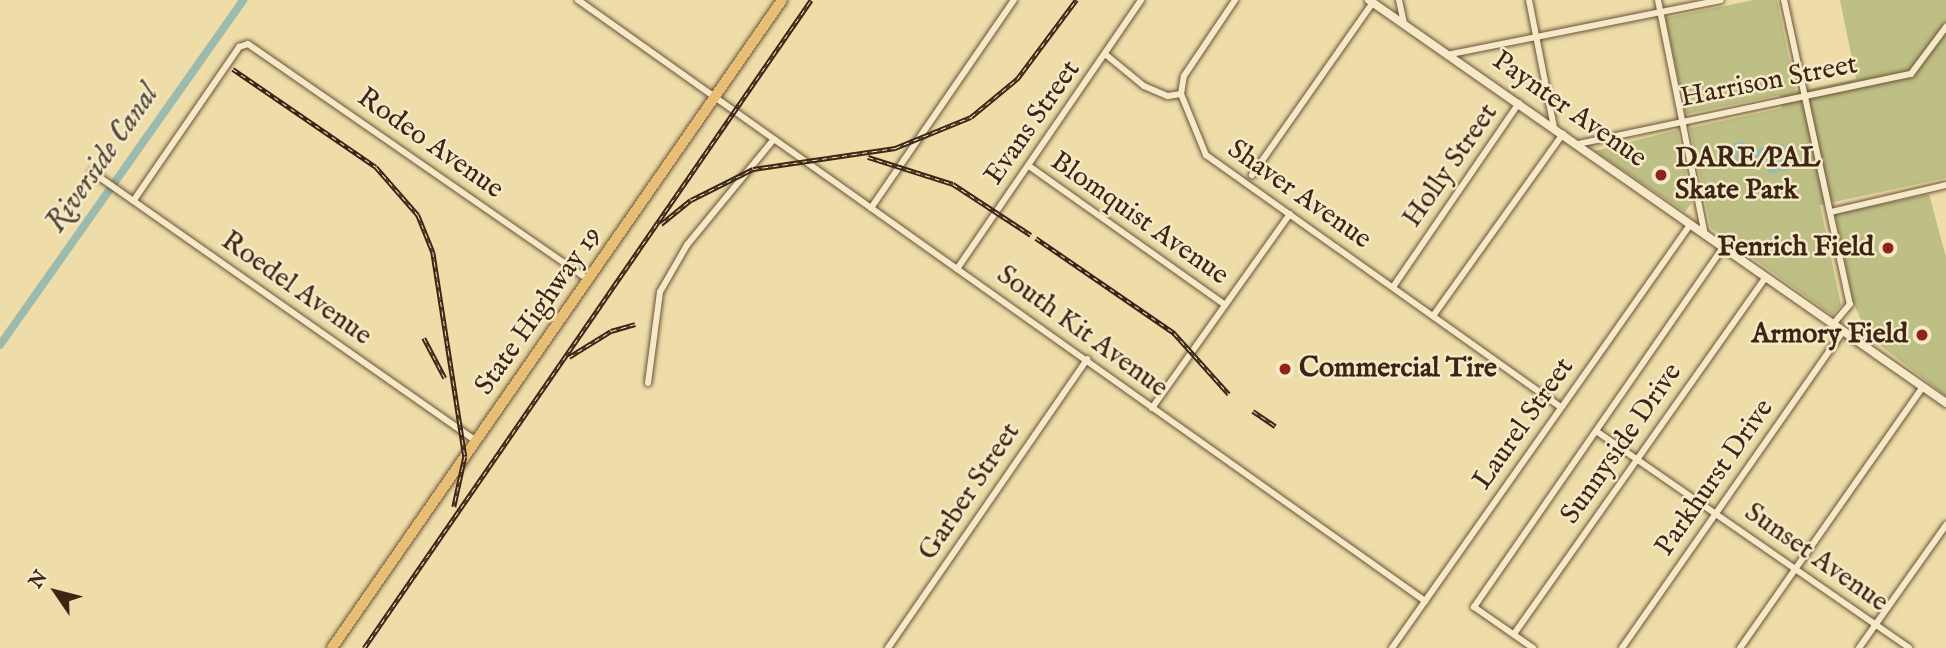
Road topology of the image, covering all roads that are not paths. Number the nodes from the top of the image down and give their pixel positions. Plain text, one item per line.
1 (578, 0) edge
2 (782, 0) edge
3 (1014, 0) edge
4 (1141, 0) edge
5 (1235, 0) edge
6 (1399, 0) edge
7 (1530, 0) edge
8 (1658, 0) edge
9 (1721, 0) edge
10 (1784, 0) edge
11 (1371, 1) edge
12 (1661, 11) junction
13 (1404, 23) junction
14 (1946, 27) edge
15 (1537, 36) junction
16 (1105, 54) junction
17 (1451, 54) junction
18 (1181, 94) junction
19 (716, 96) junction
20 (1806, 98) junction
21 (1519, 103) junction
22 (1683, 121) junction
23 (1554, 128) junction
24 (1563, 134) junction
25 (774, 139) junction
26 (1578, 144) junction
27 (1029, 166) junction
28 (92, 172) dead end
29 (1252, 175) dead end
30 (1946, 185) edge
31 (134, 200) junction
32 (871, 208) junction
33 (1831, 212) junction
34 (1290, 214) junction
35 (1690, 225) junction
36 (1705, 235) junction
37 (1723, 248) junction
38 (957, 269) junction
39 (1765, 278) junction
40 (588, 279) junction
41 (1393, 287) junction
42 (1225, 305) junction
43 (1433, 316) junction
44 (1833, 324) junction
45 (1843, 331) junction
46 (1087, 359) junction
47 (648, 383) dead end
48 (1923, 387) junction
49 (1946, 403) edge
50 (1561, 407) junction
51 (1152, 408) junction
52 (1597, 431) junction
53 (476, 442) junction
54 (1637, 460) junction
55 (1715, 514) junction
56 (1946, 525) edge
57 (1795, 569) junction
58 (1425, 601) junction
59 (1875, 625) junction
60 (1514, 634) junction
61 (332, 648) edge
62 (888, 648) edge
63 (1392, 648) edge
64 (1533, 648) edge
65 (1622, 648) edge
66 (1740, 648) edge
67 (1859, 648) edge
68 (1909, 648) edge

1 - 19 street, South Kit Avenue
2 - 19 main road, State Highway 19
3 - 32 street
4 - 16 street, Evans Street
5 - 18 street
6 - 13 street
7 - 15 street
8 - 12 street
9 - 12 street
10 - 20 street
11 - 13 street, Paynter Avenue
11 - 29 street
12 - 15 street
12 - 22 street
13 - 17 street, Paynter Avenue
14 - 20 street, Harrison Street
15 - 17 street
15 - 23 street
16 - 18 street
16 - 27 street, Evans Street
17 - 21 street, Paynter Avenue
18 - 34 street, Shaver Avenue
19 - 25 street, South Kit Avenue
19 - 40 main road, State Highway 19
20 - 22 street, Harrison Street
20 - 33 street
21 - 23 street, Paynter Avenue
21 - 41 street, Holly Street
22 - 26 street, Harrison Street
22 - 36 street
23 - 24 street, Paynter Avenue
24 - 26 street, Paynter Avenue
24 - 43 street
25 - 32 street, South Kit Avenue
25 - 47 street
26 - 35 street, Paynter Avenue
27 - 38 street, Evans Street
27 - 42 street, Blomquist Avenue
28 - 31 street, Roedel Avenue
30 - 33 street
31 - 40 street, Rodeo Avenue
31 - 53 street, Roedel Avenue
32 - 38 street, South Kit Avenue
33 - 44 street
34 - 41 street, Shaver Avenue
34 - 42 street
35 - 36 street, Paynter Avenue
35 - 50 street, Laurel Street
36 - 37 street, Paynter Avenue
37 - 39 street, Paynter Avenue
37 - 52 street
38 - 46 street, South Kit Avenue
39 - 44 street, Paynter Avenue
39 - 54 street, Sunnyside Drive
40 - 53 main road, State Highway 19
41 - 43 street
42 - 51 street
43 - 50 street
44 - 45 street, Paynter Avenue
45 - 48 street, Paynter Avenue
45 - 55 street, Parkhurst Drive
46 - 51 street, South Kit Avenue
46 - 62 street, Garber Street
48 - 49 street, Paynter Avenue
48 - 57 street
50 - 58 street, Laurel Street
51 - 58 street, South Kit Avenue
52 - 54 street, Sunset Avenue
52 - 60 street
53 - 61 main road, State Highway 19
54 - 55 street, Sunset Avenue
54 - 60 street, Sunnyside Drive
55 - 57 street, Sunset Avenue
55 - 65 street, Parkhurst Drive
56 - 59 street
57 - 59 street, Sunset Avenue
57 - 66 street
58 - 63 street, Laurel Street
59 - 67 street
59 - 68 street, Sunset Avenue
60 - 64 street

